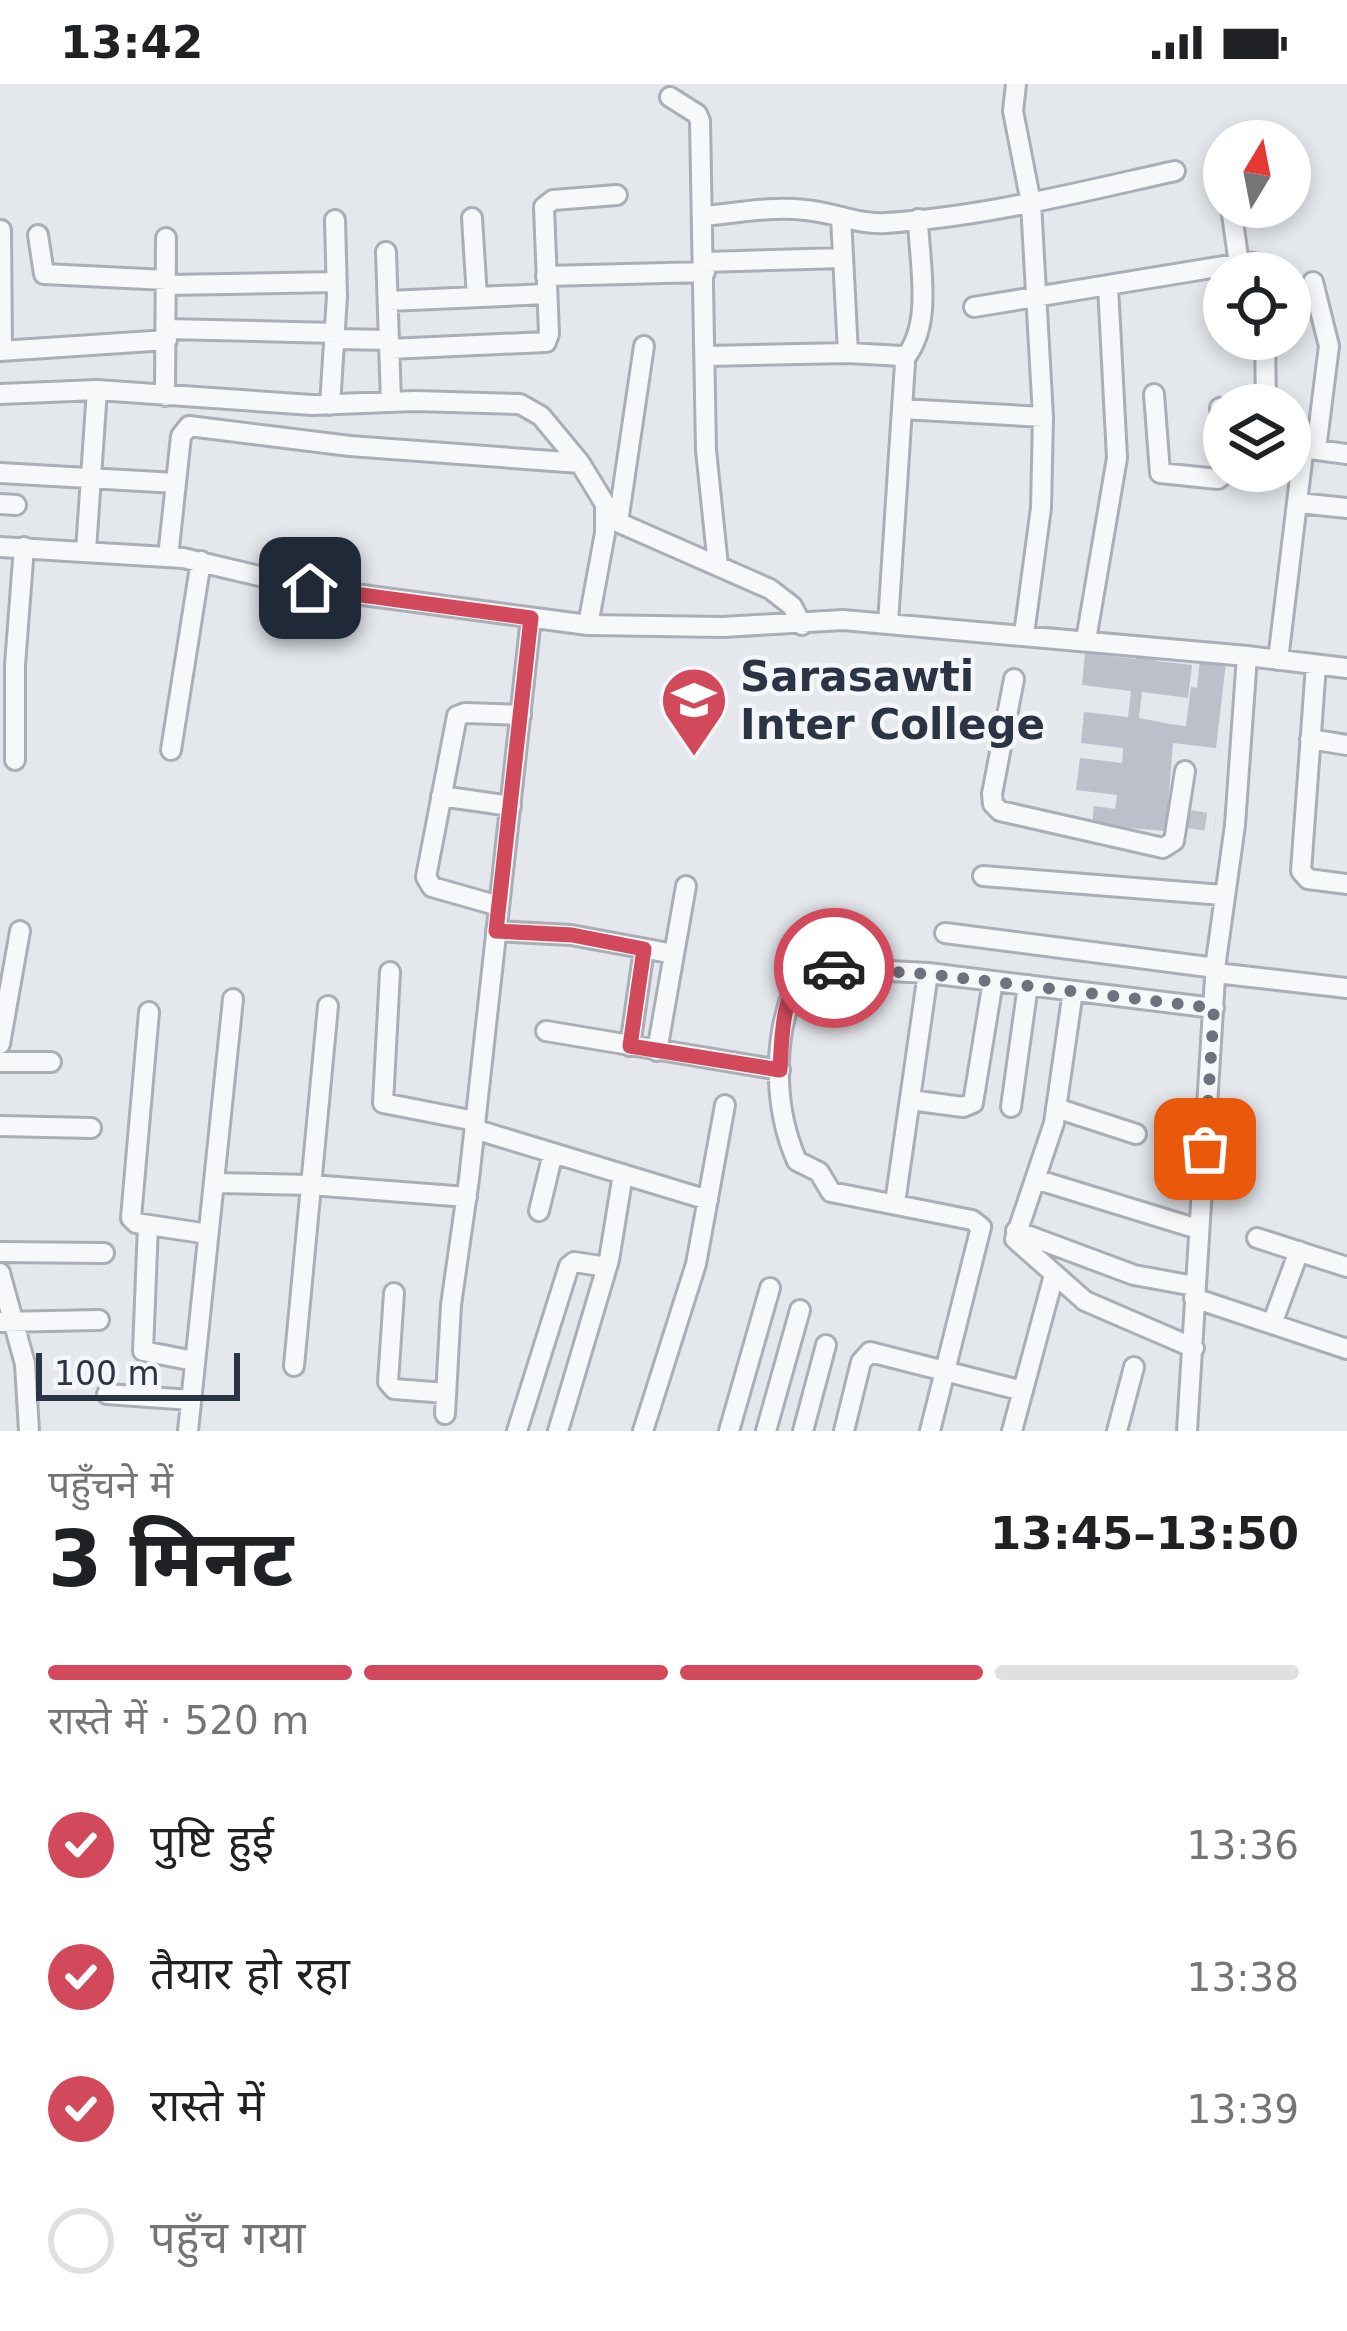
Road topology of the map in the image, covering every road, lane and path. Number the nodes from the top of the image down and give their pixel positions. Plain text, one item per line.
1 (1016, 84) edge
2 (670, 98) dead end
3 (1175, 171) dead end
4 (616, 195) dead end
5 (1031, 203) junction
6 (704, 216) junction
7 (841, 217) junction
8 (472, 218) dead end
9 (918, 219) junction
10 (335, 220) dead end
11 (1, 230) edge
12 (38, 235) dead end
13 (166, 238) dead end
14 (386, 252) dead end
15 (843, 258) junction
16 (1, 261) edge
17 (705, 267) junction
18 (1203, 270) edge
19 (166, 282) junction
20 (337, 282) junction
21 (1312, 282) dead end
22 (547, 285) junction
23 (1108, 286) junction
24 (1036, 296) junction
25 (477, 297) junction
26 (388, 302) junction
27 (974, 307) dead end
28 (167, 335) junction
29 (335, 336) junction
30 (389, 344) junction
31 (644, 346) dead end
32 (1, 351) edge
33 (848, 353) junction
34 (706, 356) junction
35 (904, 359) junction
36 (97, 390) junction
37 (0, 394) edge
38 (1154, 394) dead end
39 (166, 396) junction
40 (392, 402) junction
41 (330, 405) junction
42 (902, 409) junction
43 (1043, 416) junction
44 (1316, 449) junction
45 (1347, 454) edge
46 (580, 463) junction
47 (0, 472) edge
48 (1203, 477) edge
49 (91, 478) junction
50 (176, 483) junction
51 (1299, 503) junction
52 (1347, 508) edge
53 (612, 520) junction
54 (0, 547) edge
55 (24, 547) junction
56 (86, 550) junction
57 (168, 557) junction
58 (201, 561) junction
59 (718, 566) junction
60 (531, 618) junction
61 (888, 623) junction
62 (588, 625) junction
63 (802, 625) junction
64 (1024, 634) junction
65 (1086, 640) junction
66 (1247, 656) junction
67 (1278, 660) junction
68 (8, 664) edge
69 (1316, 665) junction
70 (1347, 668) edge
71 (1014, 679) dead end
72 (521, 715) junction
73 (1310, 739) junction
74 (1347, 746) edge
75 (171, 750) dead end
76 (15, 760) dead end
77 (1185, 771) dead end
78 (441, 796) junction
79 (511, 806) junction
80 (983, 876) dead end
81 (1347, 884) edge
82 (686, 886) dead end
83 (1223, 895) junction
84 (499, 906) junction
85 (20, 931) dead end
86 (496, 931) junction
87 (945, 933) dead end
88 (644, 949) junction
89 (674, 954) junction
90 (1216, 970) junction
91 (390, 972) dead end
92 (928, 974) junction
93 (993, 981) junction
94 (1028, 986) junction
95 (1347, 988) edge
96 (1073, 991) junction
97 (233, 998) dead end
98 (328, 1006) dead end
99 (1214, 1008) junction
100 (149, 1012) dead end
101 (546, 1031) dead end
102 (0, 1044) edge
103 (630, 1046) junction
104 (657, 1051) junction
105 (0, 1062) edge
106 (51, 1062) dead end
107 (780, 1070) junction
108 (910, 1100) junction
109 (725, 1105) dead end
110 (1011, 1107) dead end
111 (1056, 1108) junction
112 (475, 1125) junction
113 (0, 1126) edge
114 (92, 1128) dead end
115 (1136, 1133) dead end
116 (553, 1153) junction
117 (623, 1174) junction
118 (1035, 1179) junction
119 (214, 1183) junction
120 (311, 1185) junction
121 (467, 1197) junction
122 (708, 1200) junction
123 (895, 1203) junction
124 (539, 1210) dead end
125 (148, 1225) junction
126 (1198, 1229) junction
127 (1016, 1231) junction
128 (208, 1234) junction
129 (1257, 1238) dead end
130 (0, 1252) edge
131 (1299, 1252) junction
132 (104, 1253) dead end
133 (608, 1267) junction
134 (1347, 1267) edge
135 (0, 1273) edge
136 (1054, 1275) junction
137 (770, 1288) dead end
138 (1194, 1292) junction
139 (394, 1293) dead end
140 (800, 1310) dead end
141 (99, 1320) dead end
142 (6, 1321) edge
143 (1271, 1324) junction
144 (826, 1345) dead end
145 (1194, 1348) junction
146 (1347, 1349) edge
147 (194, 1361) junction
148 (294, 1366) dead end
149 (1134, 1367) dead end
150 (947, 1369) junction
151 (1023, 1391) junction
152 (446, 1393) junction
153 (107, 1394) dead end
154 (191, 1400) junction
155 (445, 1414) dead end
156 (29, 1431) edge
157 (188, 1431) edge
158 (517, 1431) edge
159 (558, 1431) edge
160 (643, 1431) edge
161 (729, 1431) edge
162 (766, 1431) edge
163 (803, 1431) edge
164 (844, 1431) edge
165 (930, 1431) edge
166 (1012, 1431) edge
167 (1117, 1431) edge
168 (1187, 1431) edge

1 - 5 street
2 - 6 street
3 - 5 street
4 - 22 street
5 - 9 street
5 - 24 street
6 - 7 street
6 - 17 street
7 - 9 street
7 - 15 street
8 - 25 street
9 - 35 street
10 - 20 street
11 - 16 street
12 - 19 street
13 - 19 street
14 - 26 street
15 - 17 street
15 - 33 street
16 - 32 street
17 - 22 street
17 - 34 street
18 - 23 street
19 - 20 street
19 - 28 street
20 - 29 street
21 - 44 street
22 - 25 street
22 - 30 street
23 - 24 street
23 - 65 street
24 - 27 street
24 - 43 street
25 - 26 street
26 - 30 street
28 - 29 street
28 - 32 street
28 - 39 street
29 - 30 street
29 - 41 street
30 - 40 street
31 - 53 street
33 - 34 street
33 - 35 street
34 - 59 street
35 - 42 street
36 - 37 street
36 - 39 street
36 - 49 street
38 - 48 street
39 - 41 street
40 - 41 street
40 - 46 street
42 - 43 street
42 - 61 street
43 - 64 street
44 - 45 street
44 - 51 street
46 - 50 street
46 - 53 street
47 - 49 street
49 - 50 street
49 - 56 street
50 - 57 street
51 - 52 street
51 - 67 street
53 - 59 street
53 - 62 street
54 - 55 street
55 - 56 street
55 - 68 street
56 - 57 street
57 - 58 street
58 - 60 street
58 - 75 street
59 - 63 street
60 - 62 street
60 - 72 street
61 - 63 street
61 - 64 street
62 - 63 street
64 - 65 street
65 - 66 street
66 - 67 street
66 - 83 street
67 - 69 street
68 - 76 street
69 - 70 street
69 - 73 street
71 - 77 street
72 - 78 street
72 - 79 street
73 - 74 street
73 - 81 street
78 - 79 street
78 - 84 street
79 - 84 street
80 - 83 street
82 - 89 street
83 - 90 street
84 - 86 street
85 - 102 street
86 - 88 street
86 - 112 street
87 - 90 street
88 - 89 street
88 - 103 street
89 - 104 street
90 - 95 street
90 - 99 street
91 - 112 street
92 - 93 street
92 - 107 street
92 - 108 street
93 - 94 street
93 - 108 street
94 - 96 street
94 - 110 street
96 - 99 street
96 - 111 street
97 - 119 street
98 - 120 street
99 - 126 street
100 - 125 street
101 - 103 street
103 - 104 street
104 - 107 street
105 - 106 street
107 - 123 street
108 - 123 street
109 - 122 street
111 - 115 street
111 - 118 street
112 - 116 street
112 - 121 street
113 - 114 street
116 - 117 street
116 - 124 street
117 - 122 street
117 - 133 street
118 - 126 street
118 - 127 street
119 - 120 street
119 - 128 street
120 - 121 street
120 - 148 street
121 - 152 street
122 - 160 street
123 - 150 street
125 - 128 street
125 - 147 street
126 - 138 street
127 - 136 street
127 - 138 street
128 - 147 street
129 - 131 street
130 - 132 street
131 - 134 street
131 - 143 street
133 - 158 street
133 - 159 street
135 - 142 street
136 - 145 street
136 - 151 street
137 - 161 street
138 - 143 street
138 - 145 street
139 - 152 street
140 - 162 street
141 - 142 street
142 - 156 street
143 - 146 street
144 - 163 street
145 - 168 street
147 - 154 street
149 - 167 street
150 - 151 street
150 - 164 street
150 - 165 street
151 - 166 street
152 - 155 street
153 - 154 street
154 - 157 street

